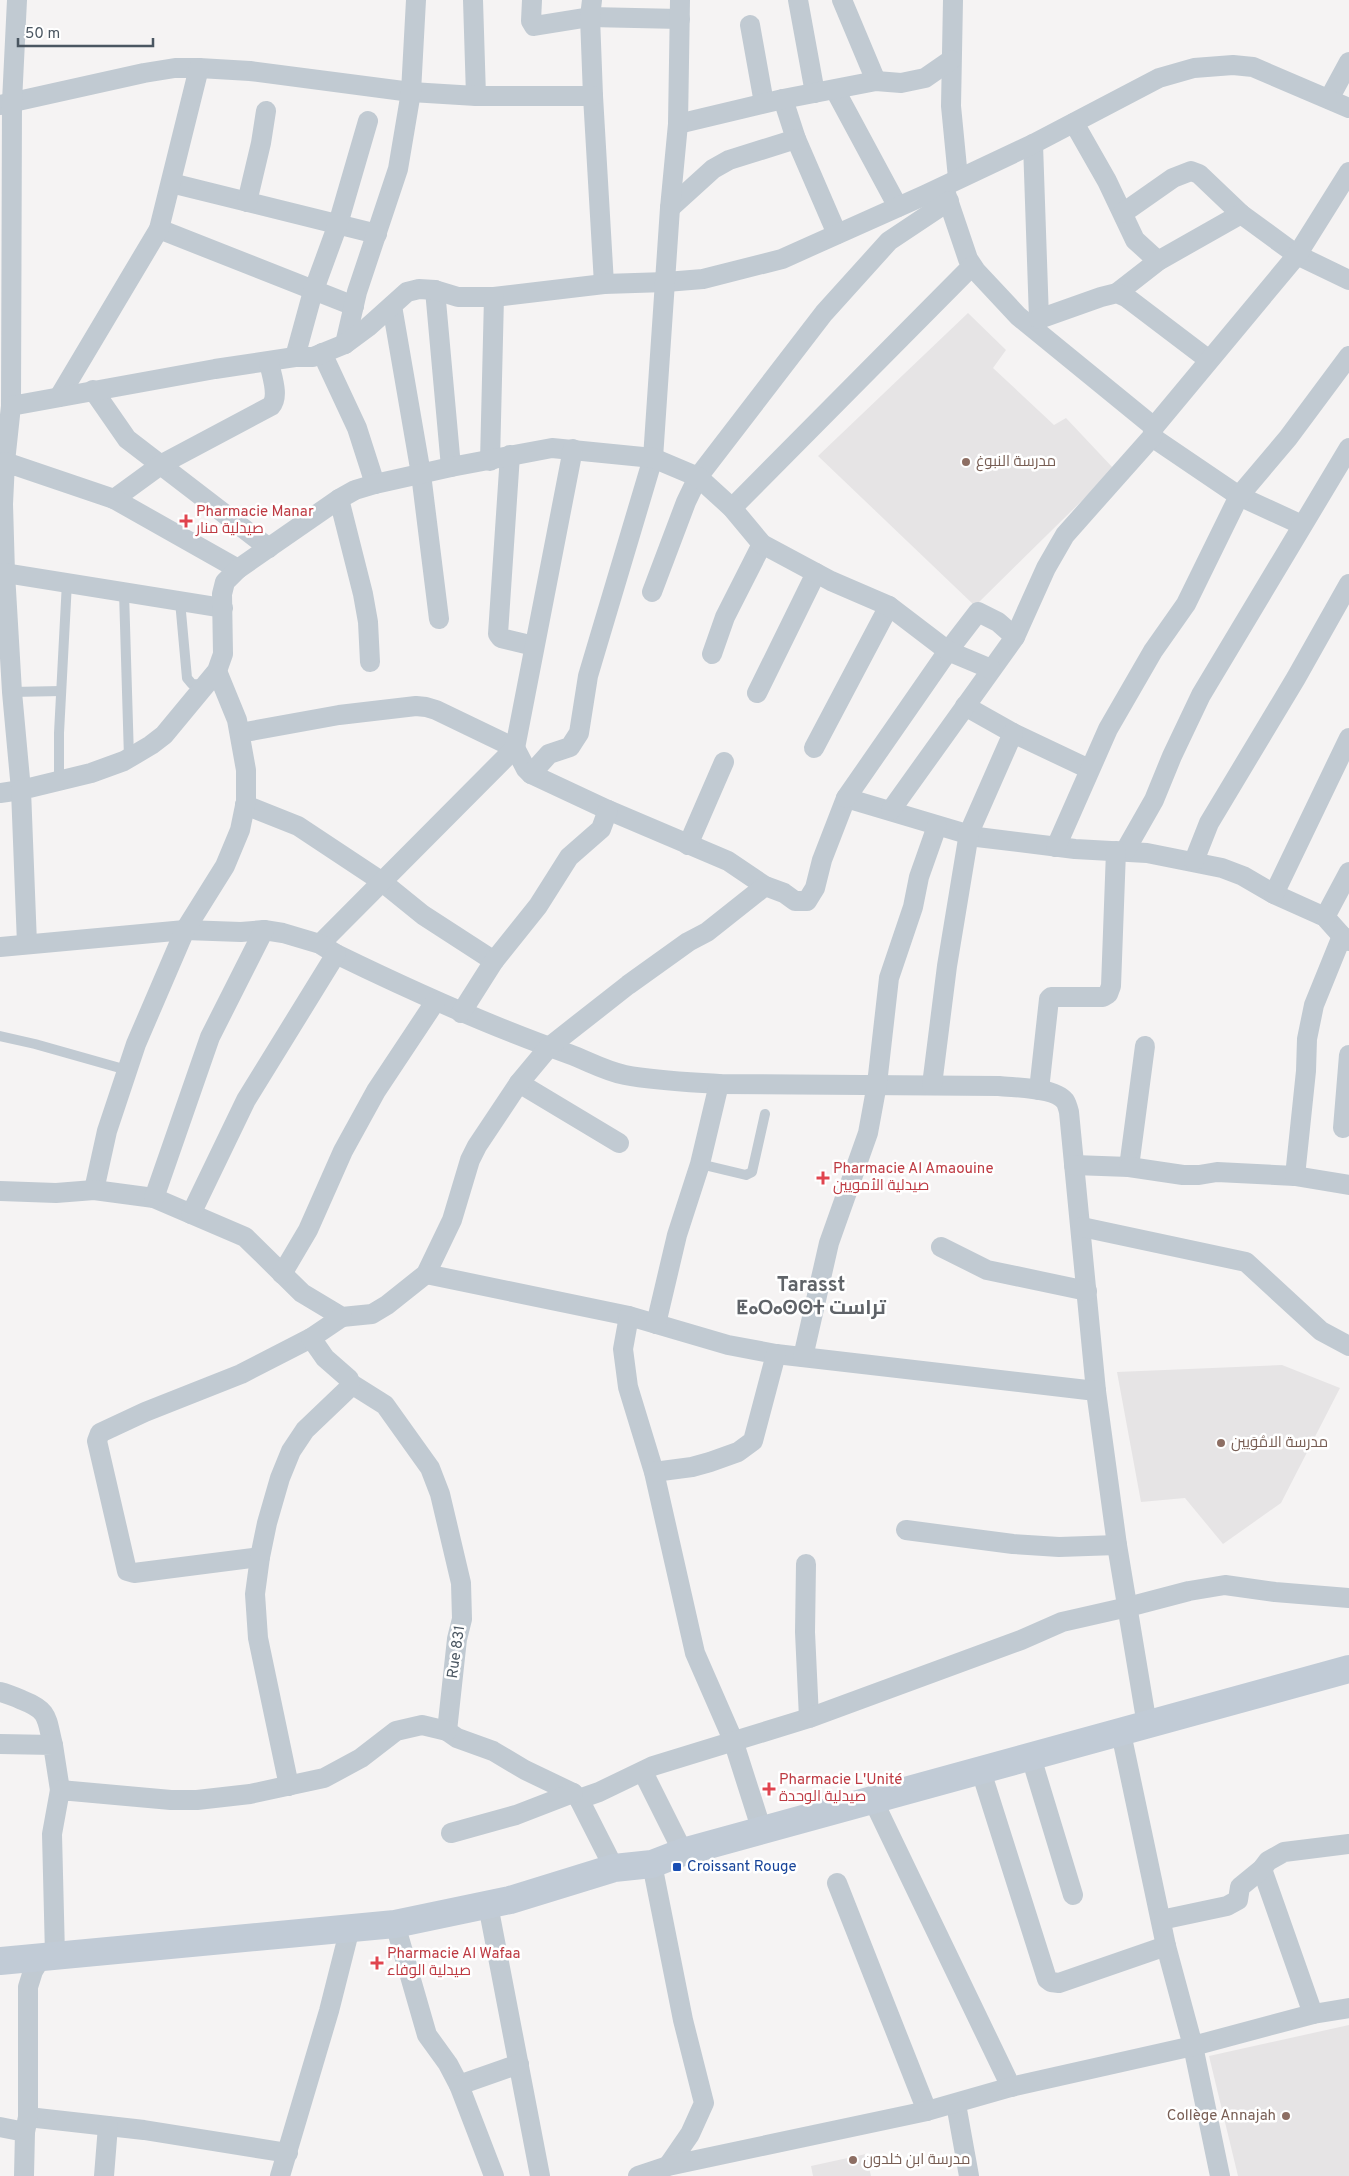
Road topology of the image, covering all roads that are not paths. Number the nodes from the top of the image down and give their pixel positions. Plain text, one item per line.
1 (17, 0) edge
2 (416, 0) edge
3 (473, 0) edge
4 (532, 0) edge
5 (798, 0) edge
6 (842, 0) edge
7 (953, 0) edge
8 (591, 9) edge
9 (680, 10) edge
10 (750, 26) dead end
11 (951, 60) junction
12 (1349, 62) edge
13 (199, 68) junction
14 (876, 80) junction
15 (835, 90) junction
16 (411, 92) junction
17 (815, 93) junction
18 (476, 96) junction
19 (594, 96) junction
20 (1329, 99) junction
21 (774, 101) junction
22 (6, 104) edge
23 (1349, 108) edge
24 (266, 111) dead end
25 (368, 121) dead end
26 (1074, 123) junction
27 (678, 124) junction
28 (796, 139) junction
29 (1033, 144) junction
30 (1349, 172) edge
31 (171, 183) junction
32 (950, 189) junction
33 (247, 202) junction
34 (898, 207) junction
35 (670, 208) junction
36 (1123, 213) junction
37 (1241, 214) junction
38 (338, 224) junction
39 (159, 229) junction
40 (377, 234) junction
41 (837, 234) junction
42 (1297, 255) junction
43 (1158, 261) junction
44 (972, 266) junction
45 (1349, 280) edge
46 (666, 282) junction
47 (604, 284) junction
48 (314, 289) junction
49 (435, 290) junction
50 (1117, 293) junction
51 (494, 297) junction
52 (354, 306) junction
53 (392, 306) junction
54 (1037, 324) junction
55 (344, 344) junction
56 (322, 353) junction
57 (1349, 356) edge
58 (295, 357) junction
59 (1210, 360) junction
60 (269, 362) junction
61 (93, 390) junction
62 (59, 397) junction
63 (12, 406) junction
64 (1153, 432) junction
65 (1349, 448) edge
66 (573, 449) junction
67 (510, 455) junction
68 (653, 458) junction
69 (490, 461) junction
70 (3, 462) edge
71 (162, 464) junction
72 (451, 467) junction
73 (421, 474) junction
74 (698, 477) junction
75 (375, 484) junction
76 (1238, 496) junction
77 (114, 499) junction
78 (339, 499) junction
79 (732, 508) junction
80 (1302, 525) junction
81 (762, 544) junction
82 (269, 548) junction
83 (238, 569) junction
84 (5, 573) junction
85 (816, 573) junction
86 (67, 582) junction
87 (1347, 591) edge
88 (124, 592) junction
89 (652, 592) dead end
90 (180, 601) junction
91 (889, 606) junction
92 (223, 608) junction
93 (439, 619) dead end
94 (1015, 637) junction
95 (534, 646) junction
96 (948, 651) junction
97 (712, 654) dead end
98 (370, 662) dead end
99 (991, 669) junction
100 (211, 678) junction
101 (61, 691) junction
102 (12, 692) junction
103 (757, 693) dead end
104 (965, 706) junction
105 (240, 733) junction
106 (1013, 733) junction
107 (1349, 738) edge
108 (515, 748) junction
109 (814, 748) dead end
110 (129, 758) junction
111 (724, 762) dead end
112 (1089, 769) junction
113 (531, 774) junction
114 (59, 781) junction
115 (22, 790) junction
116 (0, 793) edge
117 (846, 798) junction
118 (245, 805) junction
119 (608, 810) junction
120 (891, 810) junction
121 (937, 826) junction
122 (969, 833) junction
123 (688, 845) junction
124 (1056, 846) junction
125 (1121, 851) junction
126 (1194, 861) junction
127 (1349, 872) edge
128 (381, 881) junction
129 (766, 886) junction
130 (1274, 894) junction
131 (1325, 917) junction
132 (185, 930) junction
133 (264, 930) junction
134 (1345, 938) edge
135 (27, 944) junction
136 (0, 946) edge
137 (328, 949) junction
138 (494, 962) junction
139 (435, 1002) junction
140 (461, 1013) junction
141 (0, 1036) edge
142 (1145, 1046) dead end
143 (549, 1047) junction
144 (1349, 1055) edge
145 (127, 1070) junction
146 (519, 1083) junction
147 (719, 1084) junction
148 (877, 1084) junction
149 (932, 1085) junction
150 (1039, 1090) junction
151 (765, 1114) dead end
152 (1343, 1128) dead end
153 (619, 1143) dead end
154 (700, 1164) junction
155 (1074, 1165) junction
156 (1129, 1167) junction
157 (1295, 1176) junction
158 (1349, 1185) edge
159 (94, 1190) junction
160 (0, 1191) edge
161 (154, 1198) junction
162 (191, 1214) junction
163 (1082, 1227) junction
164 (941, 1247) dead end
165 (282, 1274) junction
166 (426, 1274) junction
167 (1087, 1290) junction
168 (629, 1316) junction
169 (342, 1318) junction
170 (656, 1324) junction
171 (311, 1338) junction
172 (1349, 1346) edge
173 (776, 1354) junction
174 (803, 1357) junction
175 (350, 1383) junction
176 (1096, 1391) junction
177 (654, 1472) junction
178 (906, 1530) dead end
179 (1117, 1545) junction
180 (260, 1556) junction
181 (806, 1564) dead end
182 (1349, 1598) edge
183 (1128, 1608) junction
184 (1349, 1669) edge
185 (0, 1692) edge
186 (809, 1718) junction
187 (1147, 1725) junction
188 (447, 1731) junction
189 (1121, 1733) junction
190 (733, 1740) junction
191 (0, 1744) edge
192 (53, 1745) junction
193 (1031, 1757) junction
194 (982, 1771) junction
195 (643, 1772) junction
196 (289, 1786) junction
197 (60, 1790) junction
198 (576, 1796) junction
199 (873, 1800) junction
200 (762, 1831) junction
201 (451, 1833) dead end
202 (1349, 1844) edge
203 (683, 1852) junction
204 (652, 1864) junction
205 (614, 1868) junction
206 (1262, 1869) junction
207 (836, 1883) dead end
208 (1073, 1895) dead end
209 (488, 1905) junction
210 (1161, 1920) junction
211 (395, 1924) junction
212 (350, 1928) junction
213 (1166, 1946) junction
214 (48, 1956) junction
215 (0, 1961) edge
216 (1349, 2008) edge
217 (1313, 2014) junction
218 (1193, 2046) junction
219 (519, 2064) junction
220 (459, 2085) junction
221 (1011, 2087) junction
222 (956, 2104) junction
223 (927, 2111) junction
224 (27, 2124) junction
225 (108, 2126) junction
226 (0, 2127) edge
227 (288, 2153) junction
228 (668, 2166) junction
229 (1216, 2175) edge
230 (24, 2176) edge
231 (104, 2176) edge
232 (280, 2176) edge
233 (494, 2176) edge
234 (540, 2176) edge
235 (642, 2176) edge
236 (969, 2176) edge

1 - 22 street
2 - 16 street
3 - 18 street
4 - 8 street
5 - 17 street
6 - 14 street
7 - 11 street
8 - 9 street
8 - 19 street
9 - 27 street
10 - 21 street
11 - 14 street
11 - 32 street
12 - 20 street
13 - 16 street
13 - 22 street
13 - 31 street
14 - 15 street
15 - 17 street
15 - 34 street
16 - 18 street
16 - 40 street
17 - 21 street
18 - 19 street
19 - 47 street
20 - 23 street
20 - 26 street
21 - 27 street
21 - 28 street
22 - 63 street
24 - 33 street
25 - 38 street
26 - 29 street
26 - 36 street
27 - 35 street
28 - 35 street
28 - 41 street
29 - 32 street
29 - 54 street
30 - 42 street
31 - 33 street
31 - 39 street
32 - 34 street
32 - 44 street
32 - 74 street
33 - 38 street
34 - 41 street
35 - 46 street
36 - 37 street
36 - 43 street
37 - 42 street
37 - 43 street
38 - 40 street
38 - 48 street
39 - 48 street
39 - 62 street
40 - 52 street
41 - 46 street
42 - 45 street
42 - 59 street
43 - 50 street
44 - 54 street
44 - 79 street
46 - 47 street
46 - 68 street
47 - 51 street
48 - 52 street
48 - 58 street
49 - 51 street
49 - 53 street
49 - 72 street
50 - 54 street
50 - 59 street
51 - 69 street
52 - 55 street
53 - 55 street
53 - 73 street
54 - 64 street
55 - 56 street
56 - 58 street
56 - 75 street
57 - 76 street
58 - 60 street
59 - 64 street
60 - 61 street
60 - 71 street
61 - 62 street
61 - 71 street
62 - 63 street
63 - 70 street
64 - 76 street
64 - 94 street
65 - 80 street
66 - 67 street
66 - 68 street
66 - 95 street
67 - 69 street
67 - 95 street
68 - 74 street
68 - 113 street
69 - 72 street
70 - 77 street
70 - 84 street
71 - 77 street
71 - 82 street
72 - 73 street
73 - 75 street
73 - 93 street
74 - 79 street
74 - 89 street
75 - 78 street
76 - 80 street
76 - 112 street
77 - 83 street
78 - 82 street
78 - 98 street
79 - 81 street
80 - 125 street
81 - 85 street
81 - 97 street
82 - 83 street
83 - 92 street
84 - 86 street
84 - 102 street
85 - 91 street
85 - 103 street
86 - 88 street
86 - 101 lane
87 - 126 street
88 - 90 street
88 - 110 lane
90 - 92 street
90 - 100 lane
91 - 96 street
91 - 109 street
92 - 100 street
94 - 96 street
94 - 99 street
95 - 108 street
96 - 99 street
96 - 117 street
99 - 104 street
100 - 105 street
100 - 110 street
101 - 102 lane
101 - 114 lane
102 - 115 street
104 - 106 street
104 - 120 street
105 - 108 street
105 - 118 street
106 - 112 street
106 - 122 street
107 - 130 street
108 - 113 street
108 - 128 street
110 - 114 street
111 - 123 street
112 - 124 street
113 - 119 street
114 - 115 street
115 - 116 street
115 - 135 street
117 - 120 street
117 - 129 street
118 - 128 street
118 - 132 street
119 - 123 street
119 - 138 street
120 - 121 street
121 - 122 street
121 - 148 street
122 - 124 street
122 - 149 street
123 - 129 street
124 - 125 street
125 - 126 street
125 - 150 street
126 - 130 street
127 - 131 street
128 - 137 street
128 - 138 street
129 - 143 street
130 - 131 street
131 - 134 street
132 - 133 street
132 - 135 street
132 - 145 street
133 - 137 street
133 - 161 street
134 - 157 street
135 - 136 street
137 - 139 street
137 - 162 street
138 - 140 street
139 - 140 street
139 - 165 street
140 - 143 street
141 - 145 lane
142 - 156 street
143 - 146 street
143 - 147 street
144 - 152 street
145 - 159 street
146 - 153 street
146 - 166 street
147 - 148 street
147 - 154 street
148 - 149 street
148 - 174 street
149 - 150 street
150 - 155 street
151 - 154 lane
154 - 170 street
155 - 156 street
155 - 163 street
156 - 157 street
157 - 158 street
159 - 160 street
159 - 161 street
161 - 162 street
162 - 165 street
163 - 167 street
163 - 172 street
164 - 167 street
165 - 169 street
166 - 168 street
166 - 169 street
167 - 176 street
168 - 170 street
168 - 177 street
169 - 171 street
170 - 173 street
171 - 175 street, Rue 831
171 - 180 street
173 - 174 street
173 - 177 street
174 - 176 street
175 - 180 street
175 - 188 street, Rue 831
176 - 179 street
177 - 190 street
178 - 179 street
179 - 183 street
180 - 196 street
181 - 186 street
182 - 183 street
183 - 186 street
183 - 187 street
184 - 187 street
185 - 192 street
186 - 190 street
187 - 189 street
188 - 196 street
188 - 198 street
189 - 193 street
189 - 210 street
190 - 195 street
190 - 200 street
191 - 192 street
192 - 197 street
193 - 194 street
193 - 208 street
194 - 199 street
194 - 213 street
195 - 198 street
195 - 203 street
196 - 197 street
197 - 214 street
198 - 201 street
198 - 205 street
199 - 200 street
199 - 221 street
200 - 203 street
202 - 206 street
203 - 204 street
204 - 205 street
204 - 228 street
205 - 209 street
206 - 210 street
206 - 217 street
207 - 223 street
209 - 211 street
209 - 219 street
210 - 213 street
211 - 212 street
211 - 220 street
212 - 214 street
212 - 227 street
213 - 218 street
214 - 215 street
214 - 224 street
216 - 217 street
217 - 218 street
218 - 221 street
218 - 229 street
219 - 220 street
219 - 234 street
220 - 233 street
221 - 222 street
222 - 223 street
222 - 236 street
223 - 228 street
224 - 225 street
224 - 226 street
224 - 230 street
225 - 227 street
225 - 231 street
227 - 232 street
228 - 235 street

